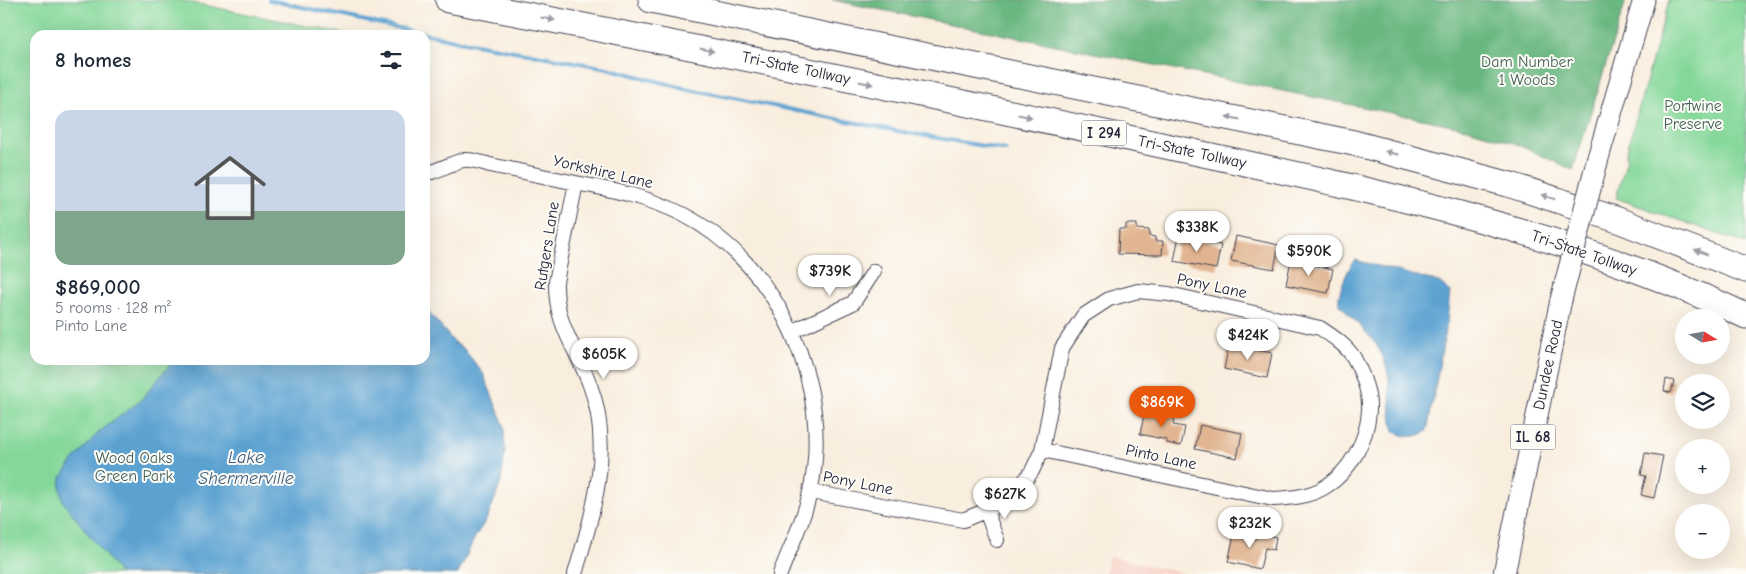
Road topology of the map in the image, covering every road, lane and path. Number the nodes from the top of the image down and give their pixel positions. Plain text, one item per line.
1 (448, 0) edge
2 (651, 0) edge
3 (1644, 0) edge
4 (432, 172) dead end
5 (576, 183) junction
6 (1746, 270) edge
7 (874, 271) dead end
8 (1746, 316) edge
9 (793, 331) junction
10 (1042, 450) junction
11 (811, 492) junction
12 (1272, 499) joint
13 (986, 511) junction
14 (997, 540) dead end
15 (575, 574) edge
16 (780, 574) edge
17 (1504, 574) edge

1 -> 8 highway, Tri-State Tollway / I 294
6 -> 2 highway, I 294
3 - 17 main road, Dundee Road / IL 68, bridge
4 - 5 street, Yorkshire Lane
5 - 9 street, Yorkshire Lane
5 - 15 street, Rutgers Lane
7 - 9 street
9 - 11 street, Yorkshire Lane
10 - 12 street, Pinto Lane
10 - 12 street, Pony Lane
10 - 13 street, Pony Lane
11 - 13 street, Pony Lane
11 - 16 street, Yorkshire Lane
13 - 14 street

